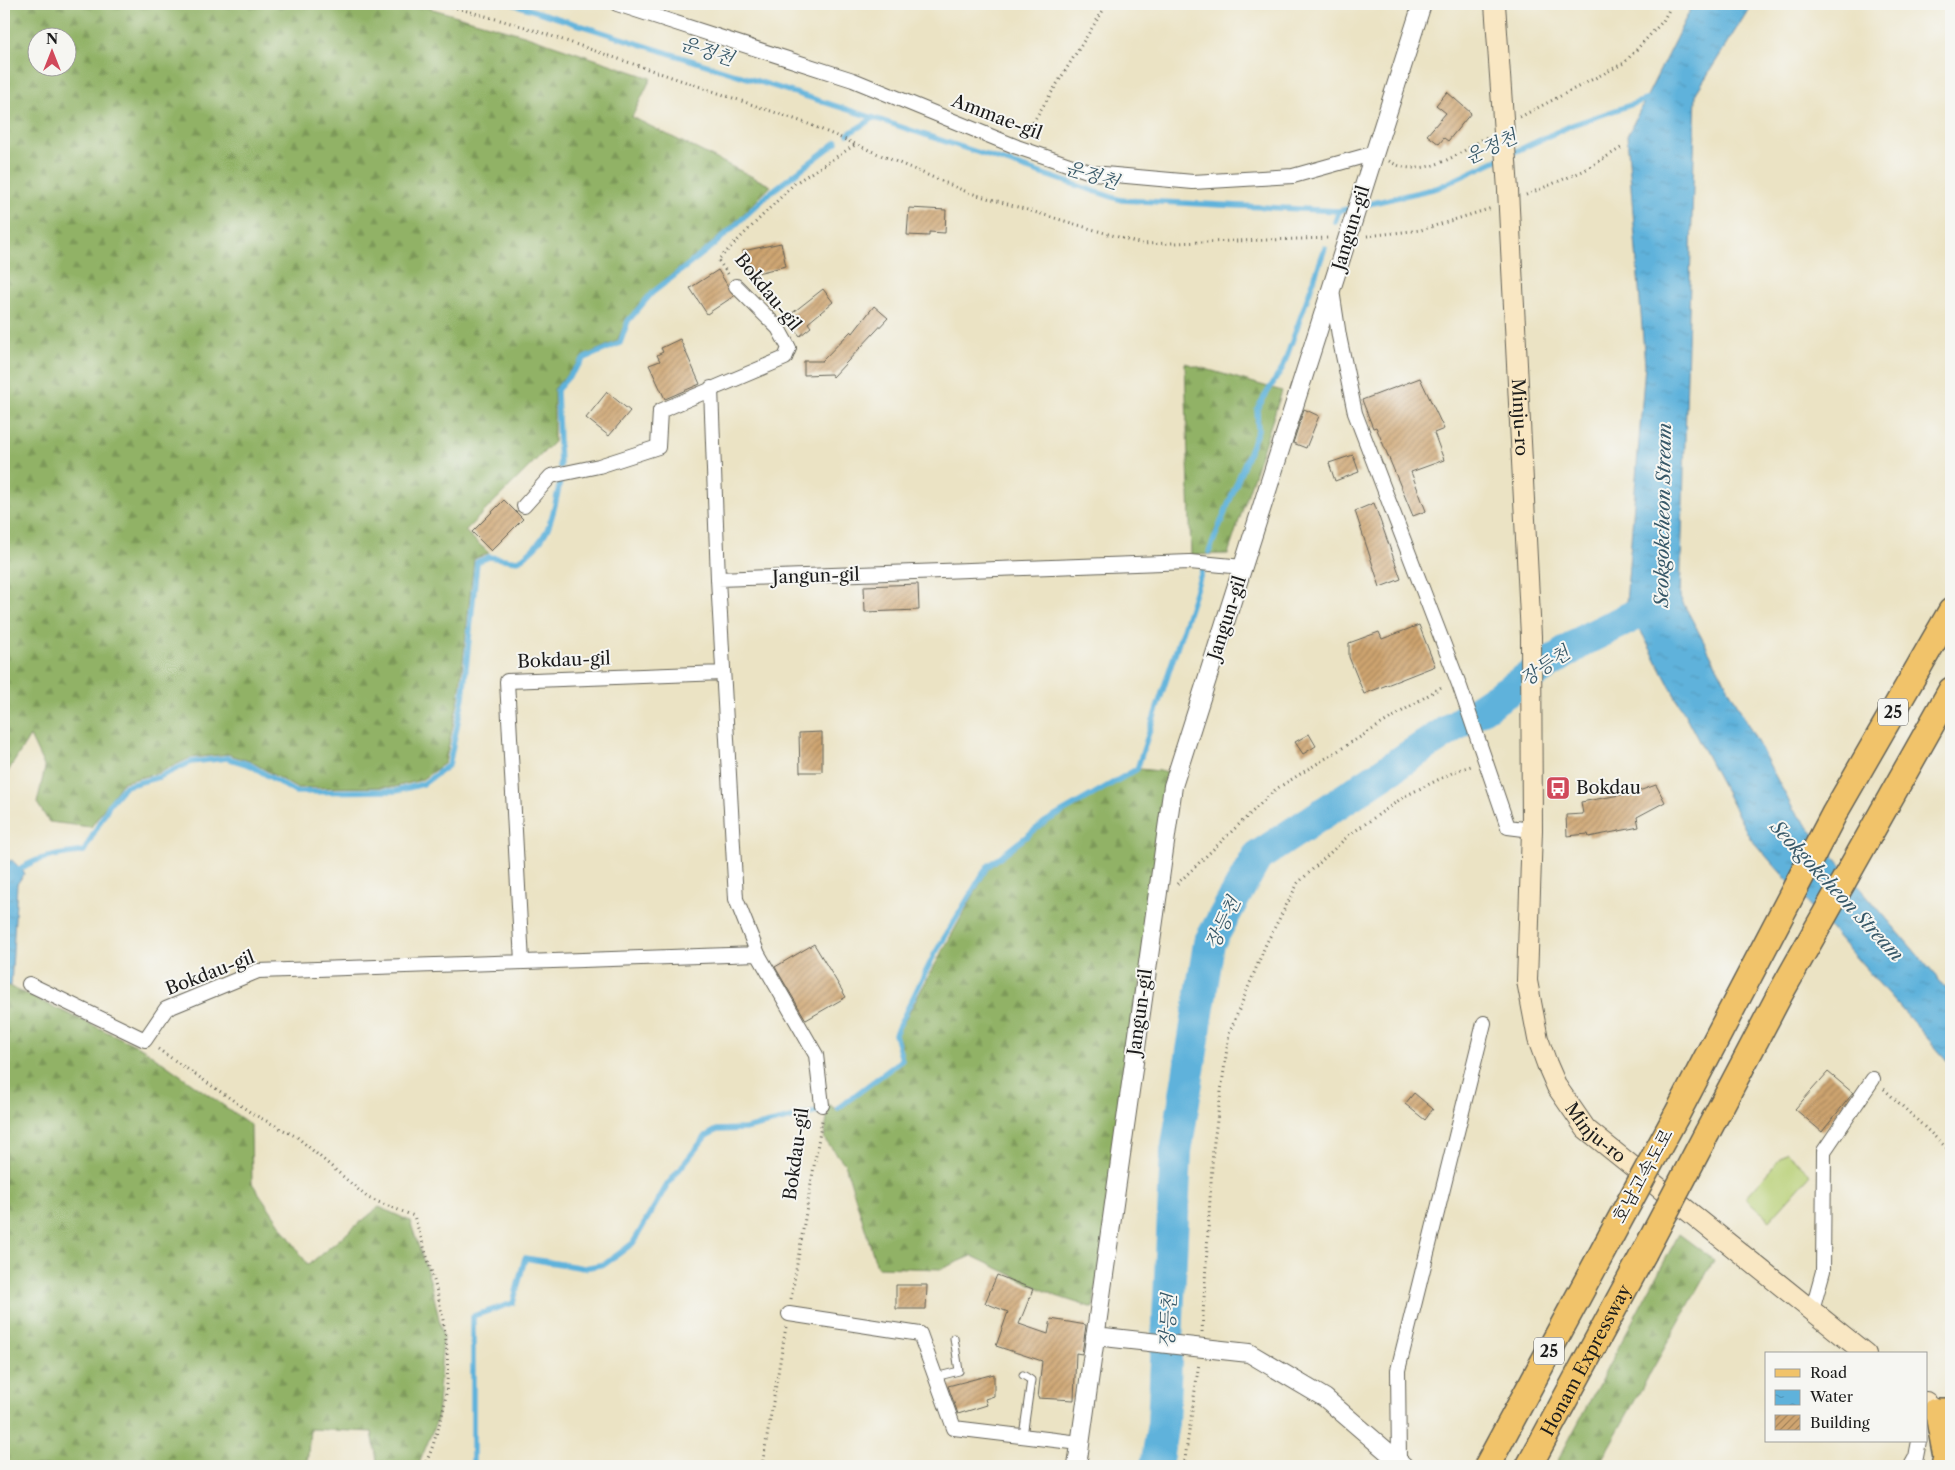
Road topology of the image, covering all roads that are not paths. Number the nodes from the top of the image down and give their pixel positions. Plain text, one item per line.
1 (617, 4) edge
2 (1422, 4) edge
3 (1494, 4) edge
4 (1376, 153) junction
5 (736, 286) road end
6 (1332, 289) junction
7 (711, 388) junction
8 (524, 506) dead end
9 (1244, 567) junction
10 (718, 579) junction
11 (1951, 611) edge
12 (723, 673) junction
13 (1951, 690) edge
14 (1532, 830) junction
15 (758, 954) junction
16 (522, 962) junction
17 (29, 984) dead end
18 (1484, 1023) dead end
19 (1873, 1079) road end
20 (822, 1105) road end
21 (1611, 1236) joint
22 (1644, 1253) joint
23 (1812, 1311) junction
24 (789, 1314) road end
25 (1096, 1336) junction
26 (954, 1338) dead end
27 (1863, 1352) edge
28 (1023, 1375) dead end
29 (935, 1377) junction
30 (1941, 1410) edge
31 (1024, 1436) junction
32 (1919, 1442) edge
33 (1080, 1443) junction
34 (1401, 1464) edge
35 (1077, 1466) edge
36 (1487, 1466) edge
37 (1529, 1466) edge
38 (1911, 1466) edge
39 (1942, 1466) edge

1 - 4 street, Ammae-gil
2 - 4 street, Jangun-gil
3 - 14 main road, Minju-ro
4 - 6 street, Jangun-gil
5 - 7 street, Bokdau-gil
6 - 9 street, Jangun-gil
6 - 14 street
7 - 8 street, Bokdau-gil
7 - 10 street, Bokdau-gil
9 - 10 street, Jangun-gil
9 - 25 street, Jangun-gil
10 - 12 street, Bokdau-gil
11 - 21 highway, 호남고속도로 / 25, bridge
12 - 15 street, Bokdau-gil
12 - 16 street, Bokdau-gil
13 - 22 highway, 호남고속도로 / 25, bridge
14 - 23 main road, Minju-ro
15 - 16 street, Bokdau-gil
15 - 20 street, Bokdau-gil
16 - 17 street, Bokdau-gil
18 - 34 street
19 - 23 street
21 - 36 highway, Honam Expressway / 25
22 - 37 highway, Honam Expressway / 25
23 - 27 main road, Minju-ro
24 - 29 street
25 - 33 street, Jangun-gil
25 - 34 street
26 - 29 lane
28 - 31 lane
29 - 31 street
30 - 39 main road
31 - 33 street
32 - 38 street
33 - 35 street, Jangun-gil

